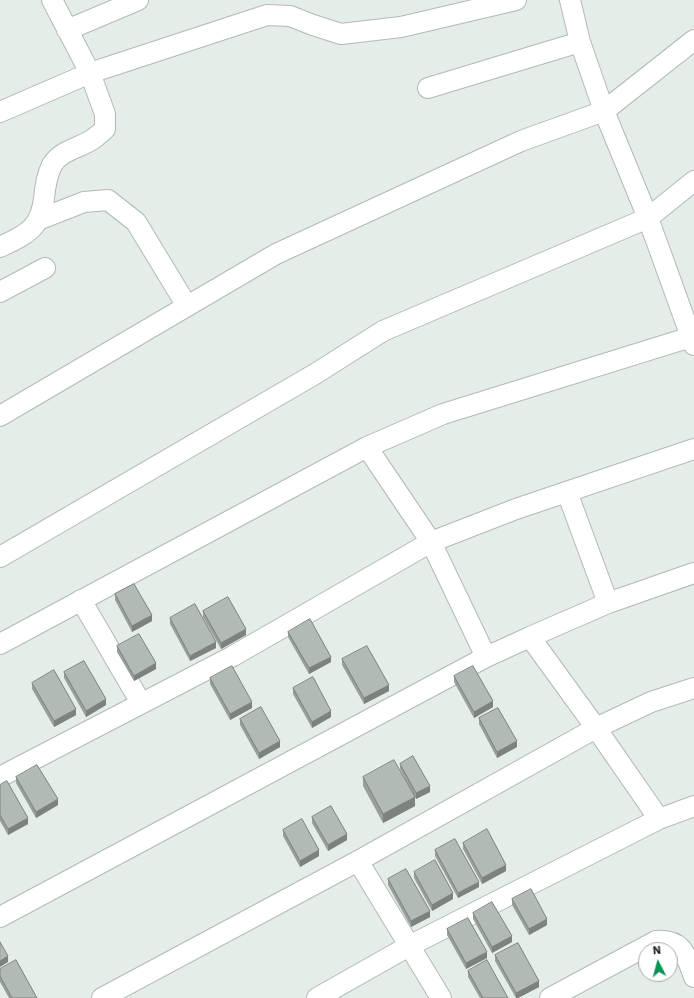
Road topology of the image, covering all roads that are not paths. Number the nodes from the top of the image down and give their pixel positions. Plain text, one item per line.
1 (52, 0) edge
2 (138, 0) edge
3 (516, 0) edge
4 (570, 0) edge
5 (67, 30) junction
6 (694, 40) edge
7 (580, 42) junction
8 (90, 73) junction
9 (428, 88) dead end
10 (604, 111) junction
11 (0, 112) edge
12 (694, 181) edge
13 (648, 218) junction
14 (38, 220) junction
15 (0, 247) edge
16 (45, 268) dead end
17 (0, 292) edge
18 (187, 306) junction
19 (693, 339) edge
20 (0, 416) edge
21 (367, 447) junction
22 (694, 449) edge
23 (567, 492) junction
24 (431, 542) junction
25 (0, 557) edge
26 (694, 573) edge
27 (81, 600) junction
28 (608, 603) junction
29 (530, 637) junction
30 (0, 644) edge
31 (486, 657) junction
32 (694, 688) edge
33 (141, 703) junction
34 (596, 728) junction
35 (0, 777) edge
36 (694, 806) edge
37 (659, 819) junction
38 (358, 861) junction
39 (0, 916) edge
40 (409, 946) junction
41 (691, 957) edge
42 (694, 978) edge
43 (102, 998) edge
44 (317, 998) edge
45 (441, 998) edge
46 (550, 998) edge

1 - 5 street
2 - 5 street
3 - 8 street
4 - 7 street
5 - 8 street
6 - 10 street
7 - 9 street
7 - 10 street
8 - 11 street
8 - 14 street
10 - 13 street
10 - 18 street
12 - 13 street
13 - 19 street
13 - 25 street
14 - 15 street
14 - 18 street
16 - 17 street
18 - 20 street
19 - 21 street
21 - 24 street
21 - 27 street
22 - 23 street
23 - 24 street
23 - 28 street
24 - 31 street
24 - 33 street
26 - 28 street
27 - 30 street
27 - 33 street
28 - 29 street
29 - 31 street
29 - 34 street
31 - 39 street
32 - 34 street
33 - 35 street
34 - 37 street
34 - 38 street
36 - 37 street
37 - 40 street
38 - 40 street
38 - 43 street
40 - 44 street
40 - 45 street
41 - 42 street
41 - 46 street

